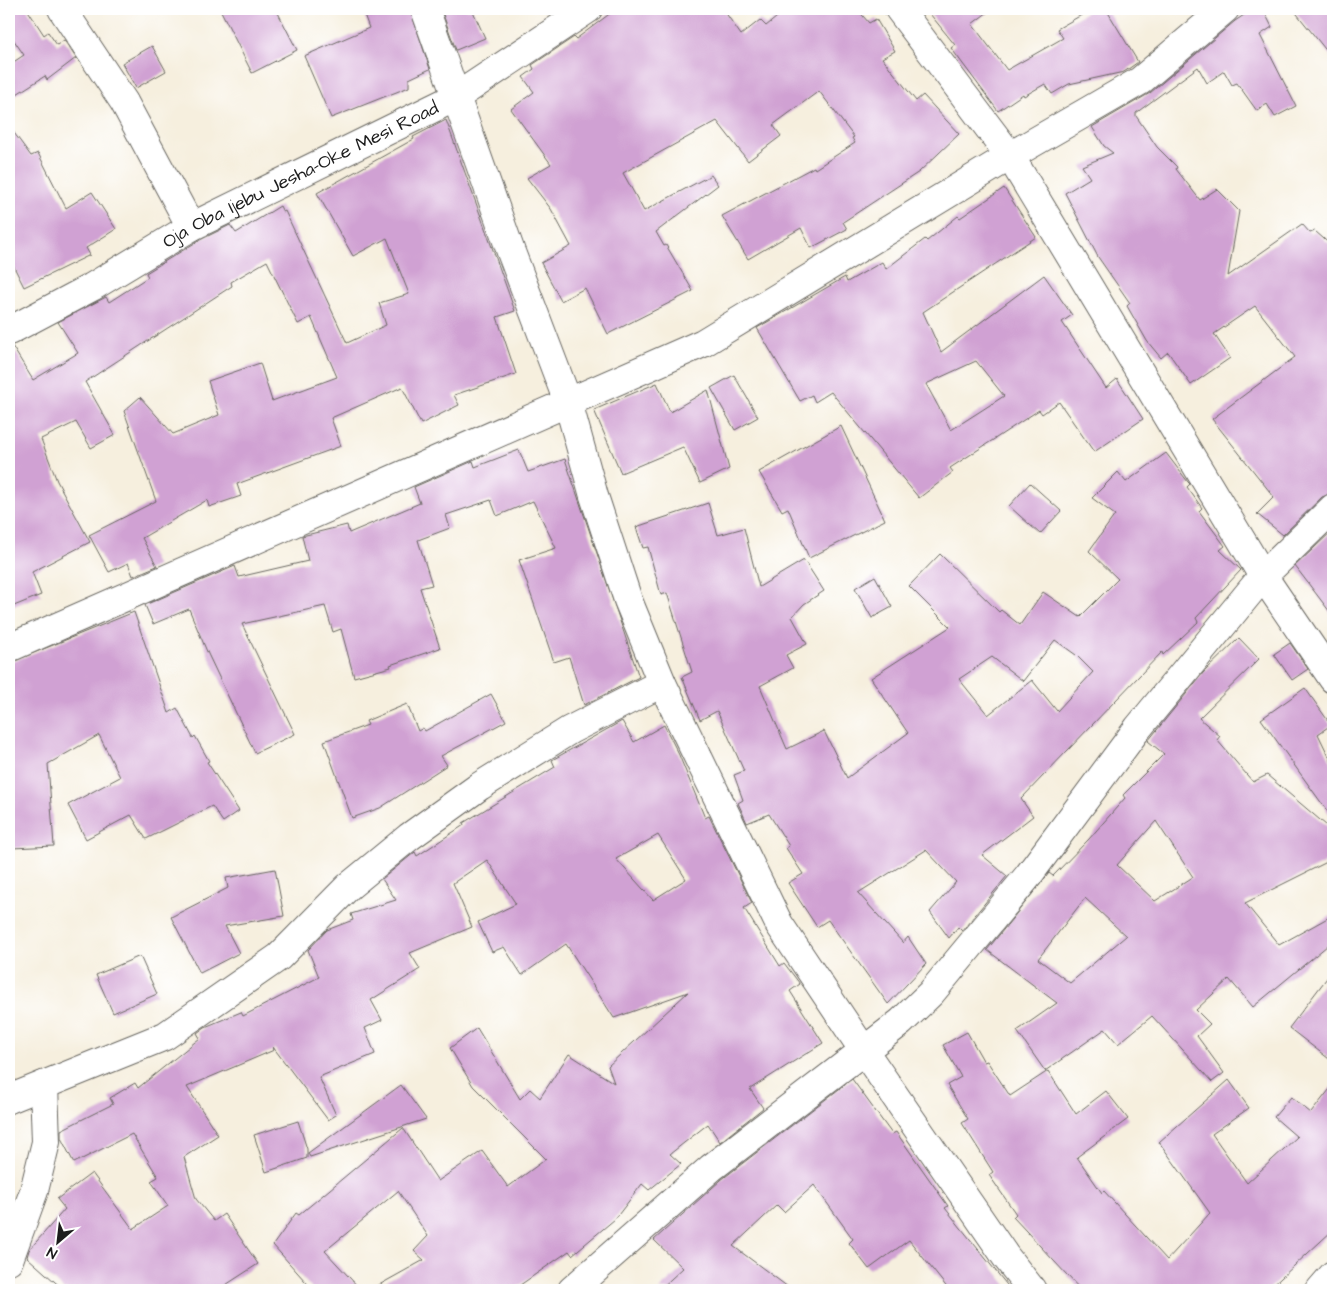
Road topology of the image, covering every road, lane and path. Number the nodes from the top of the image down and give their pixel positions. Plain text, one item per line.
1 (62, 9) edge
2 (425, 9) edge
3 (588, 9) edge
4 (899, 9) edge
5 (1225, 9) edge
6 (456, 97) junction
7 (1010, 156) junction
8 (191, 227) junction
9 (9, 331) edge
10 (568, 402) junction
11 (1333, 508) edge
12 (1262, 576) junction
13 (9, 648) edge
14 (1333, 679) edge
15 (662, 683) junction
16 (864, 1051) junction
17 (44, 1085) junction
18 (9, 1099) edge
19 (9, 1260) edge
20 (1333, 1275) edge
21 (572, 1290) edge
22 (1032, 1290) edge
23 (1320, 1290) edge

1 - 8 street
2 - 6 street
3 - 6 street, Oja Oba Ijebu Jesha-Oke Mesi Road
4 - 7 street
5 - 7 street
6 - 8 street, Oja Oba Ijebu Jesha-Oke Mesi Road
6 - 10 street
7 - 10 street
7 - 12 street
8 - 9 street, Oja Oba Ijebu Jesha-Oke Mesi Road
10 - 13 street
10 - 15 street
11 - 12 street
12 - 14 street
12 - 16 street
15 - 16 street
15 - 17 street
16 - 21 street
16 - 22 street
17 - 18 street
17 - 19 street
20 - 23 street

